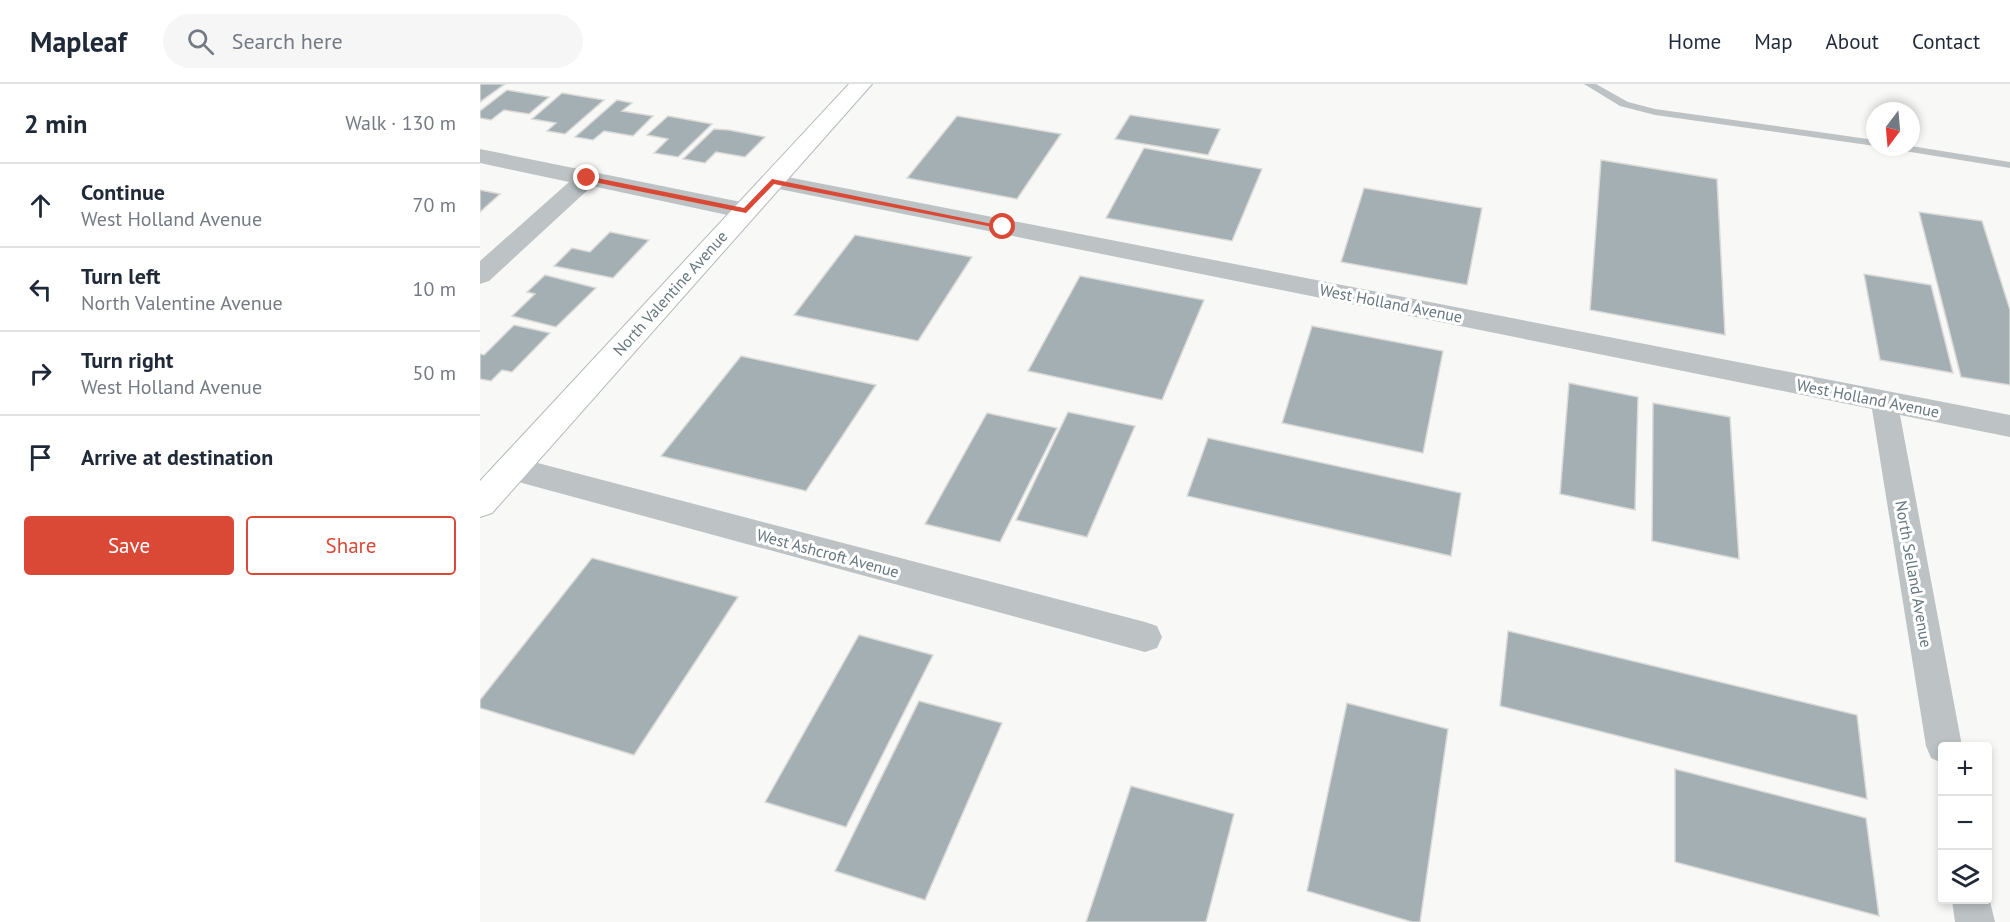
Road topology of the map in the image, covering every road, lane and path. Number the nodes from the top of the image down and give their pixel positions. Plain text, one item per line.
1 (861, 84) edge
2 (1589, 84) edge
3 (1866, 142) edge
4 (1920, 151) edge
5 (480, 156) edge
6 (2010, 165) edge
7 (587, 178) junction
8 (772, 181) junction
9 (746, 211) junction
10 (480, 275) edge
11 (1884, 401) junction
12 (2010, 426) edge
13 (512, 468) junction
14 (480, 502) edge
15 (1145, 637) dead end
16 (1943, 742) edge
17 (1972, 904) edge
18 (1975, 922) edge

1 - 8 street, North Valentine Avenue
2 - 3 lane
4 - 6 lane
5 - 7 street
7 - 9 street
7 - 10 street
8 - 9 street, North Valentine Avenue
8 - 11 street, West Holland Avenue
9 - 13 street, North Valentine Avenue
11 - 12 street, West Holland Avenue
11 - 16 street, North Selland Avenue
13 - 14 street, North Valentine Avenue
13 - 15 street, West Ashcroft Avenue
17 - 18 street

